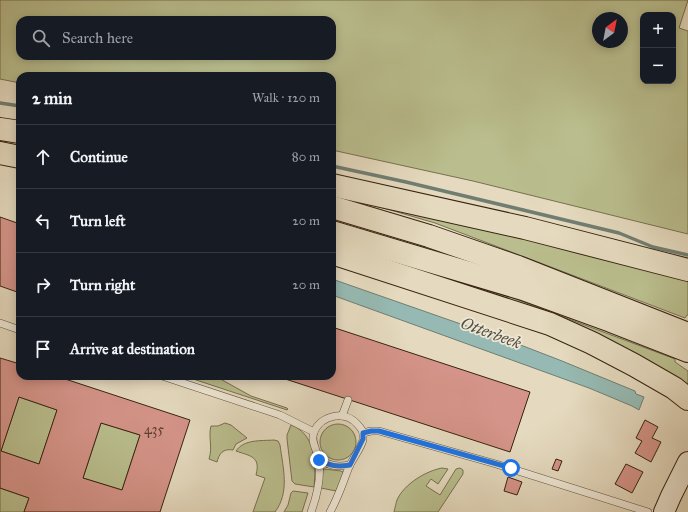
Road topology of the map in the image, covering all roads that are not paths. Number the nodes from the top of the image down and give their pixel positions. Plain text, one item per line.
1 (0, 129) edge
2 (16, 131) edge
3 (0, 153) edge
4 (16, 156) edge
5 (336, 186) edge
6 (336, 208) edge
7 (336, 233) edge
8 (336, 254) edge
9 (688, 270) edge
10 (0, 323) edge
11 (16, 329) edge
12 (688, 334) edge
13 (688, 351) edge
14 (174, 380) edge
15 (688, 399) edge
16 (348, 400) dead end
17 (342, 416) junction
18 (314, 432) junction
19 (363, 433) junction
20 (319, 460) junction
21 (688, 462) edge
22 (350, 465) junction
23 (311, 512) edge
24 (330, 512) edge
25 (648, 512) edge
26 (664, 512) edge

1 - 2 highway
3 - 4 highway
5 - 9 highway
6 - 12 highway
7 - 13 highway
8 - 15 highway
10 - 11 lane
14 - 18 lane
16 - 17 lane
17 - 18 lane
17 - 19 lane
18 - 20 lane
19 - 22 lane
19 - 25 lane
20 - 22 lane
20 - 23 lane
21 - 26 main road
22 - 24 lane

